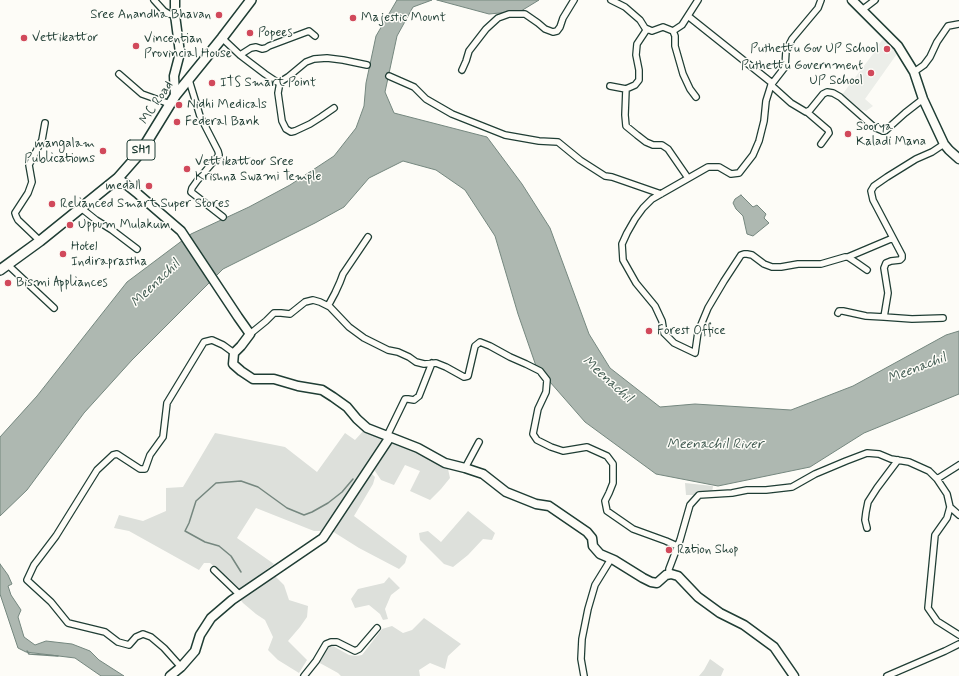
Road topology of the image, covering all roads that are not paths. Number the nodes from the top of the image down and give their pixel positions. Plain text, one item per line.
1 (154, 0) edge
2 (175, 0) edge
3 (251, 0) edge
4 (574, 0) edge
5 (611, 0) edge
6 (698, 0) edge
7 (821, 0) edge
8 (852, 0) edge
9 (875, 0) edge
10 (862, 10) junction
11 (174, 14) junction
12 (688, 16) junction
13 (959, 24) edge
14 (647, 29) junction
15 (673, 30) junction
16 (315, 36) dead end
17 (222, 38) junction
18 (240, 55) junction
19 (367, 65) dead end
20 (462, 70) dead end
21 (914, 72) junction
22 (118, 74) dead end
23 (389, 76) dead end
24 (189, 80) junction
25 (280, 82) junction
26 (772, 84) junction
27 (610, 86) dead end
28 (626, 89) junction
29 (175, 96) junction
30 (696, 97) dead end
31 (923, 99) junction
32 (170, 104) junction
33 (334, 108) dead end
34 (808, 112) junction
35 (45, 123) dead end
36 (821, 144) dead end
37 (944, 144) junction
38 (959, 159) edge
39 (118, 178) junction
40 (688, 178) junction
41 (662, 194) junction
42 (80, 208) junction
43 (223, 217) dead end
44 (368, 237) dead end
45 (893, 238) junction
46 (40, 241) junction
47 (137, 249) dead end
48 (848, 258) junction
49 (8, 265) junction
50 (0, 270) edge
51 (867, 270) dead end
52 (328, 306) junction
53 (54, 308) dead end
54 (838, 313) dead end
55 (884, 317) junction
56 (943, 318) dead end
57 (250, 334) junction
58 (234, 353) junction
59 (432, 363) junction
60 (389, 436) junction
61 (479, 442) dead end
62 (898, 460) junction
63 (959, 465) edge
64 (465, 468) junction
65 (938, 479) junction
66 (950, 507) junction
67 (959, 515) edge
68 (867, 528) dead end
69 (677, 546) junction
70 (611, 559) junction
71 (214, 570) dead end
72 (669, 574) junction
73 (240, 595) junction
74 (377, 628) dead end
75 (959, 635) edge
76 (959, 644) edge
77 (181, 667) junction
78 (170, 676) edge
79 (304, 676) edge
80 (584, 676) edge
81 (794, 676) edge
82 (887, 676) edge

1 - 11 street
2 - 11 main road
3 - 17 main road, MC Road / SH1
4 - 20 street
5 - 14 street
6 - 12 street
7 - 26 street
8 - 10 main road
9 - 10 street
10 - 21 main road
11 - 29 main road
12 - 15 street
12 - 26 street
13 - 21 street
14 - 15 street
14 - 28 street
15 - 30 street
16 - 18 street
17 - 18 street
17 - 24 main road, MC Road / SH1
18 - 25 street
19 - 25 street
21 - 31 main road
22 - 32 street
23 - 41 street
24 - 29 main road, MC Road / SH1
24 - 43 street
25 - 33 street
26 - 34 street
26 - 40 street
27 - 28 street
28 - 40 street
29 - 32 main road, MC Road / SH1
31 - 34 street
31 - 37 main road
32 - 39 main road, MC Road / SH1
34 - 36 street
35 - 46 street
37 - 38 main road
37 - 45 street
39 - 42 main road, MC Road / SH1
39 - 57 main road
40 - 41 street
41 - 48 street
42 - 46 main road, MC Road / SH1
42 - 47 street
44 - 52 street
45 - 48 street
45 - 55 street
46 - 49 main road, MC Road / SH1
48 - 51 street
49 - 50 main road, MC Road / SH1
49 - 53 street
52 - 57 street
52 - 59 street
54 - 55 street
55 - 56 street
57 - 58 main road
58 - 60 main road
58 - 77 street
59 - 60 street
59 - 69 street
60 - 64 main road
60 - 73 main road
61 - 64 street
62 - 65 street
62 - 68 street
62 - 69 street
63 - 65 street
64 - 70 main road
65 - 66 street
66 - 67 street
66 - 75 street
69 - 72 street
70 - 72 main road
70 - 80 street
71 - 73 street
72 - 81 main road
73 - 77 main road
74 - 79 street
76 - 82 street
77 - 78 main road

